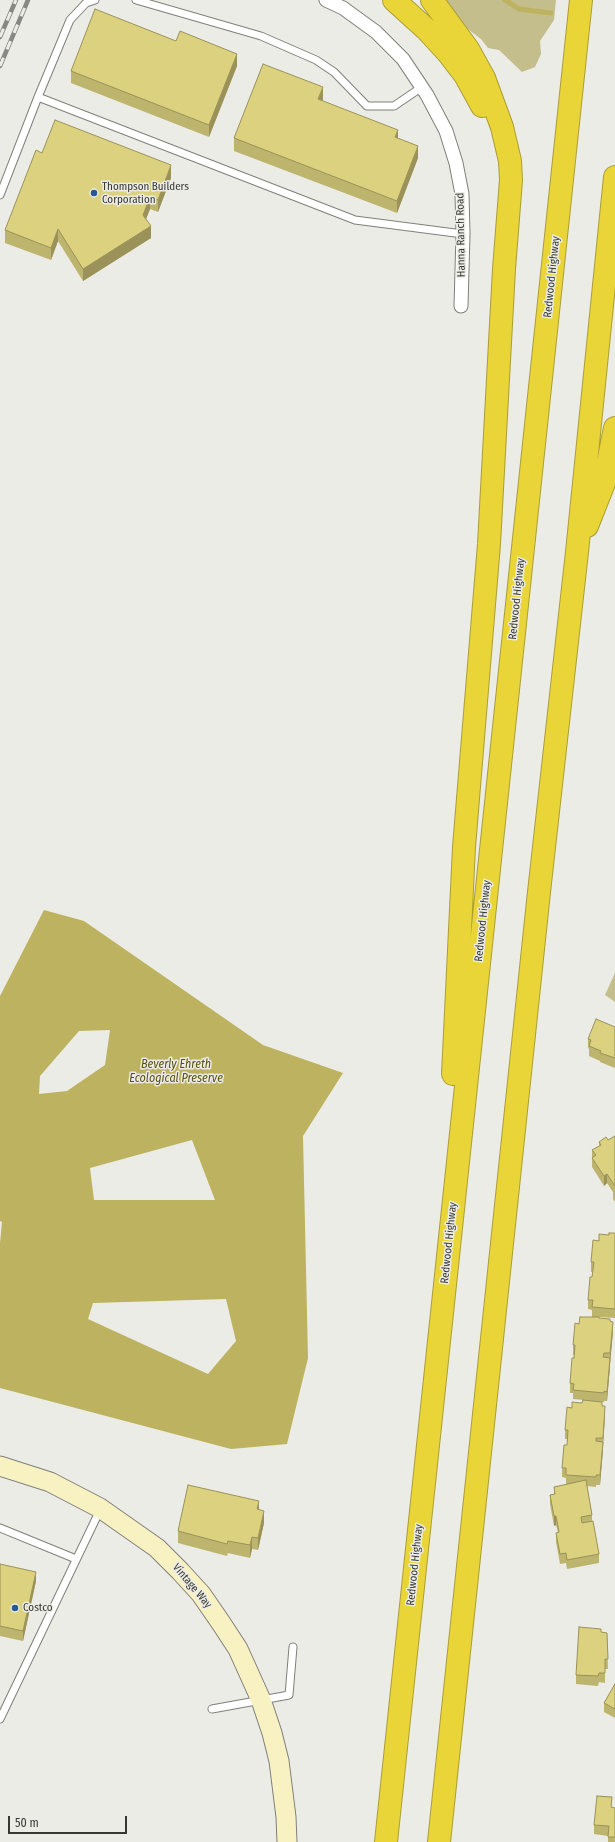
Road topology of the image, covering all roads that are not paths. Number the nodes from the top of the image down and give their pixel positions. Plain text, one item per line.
1 (95, 0) edge
2 (136, 0) edge
3 (326, 0) edge
4 (394, 0) edge
5 (432, 0) edge
6 (581, 0) edge
7 (422, 87) junction
8 (38, 97) junction
9 (615, 178) edge
10 (0, 195) edge
11 (508, 215) junction
12 (463, 234) junction
13 (461, 306) dead end
14 (615, 428) edge
15 (577, 552) junction
16 (442, 1308) junction
17 (0, 1466) edge
18 (100, 1508) junction
19 (0, 1528) edge
20 (76, 1559) junction
21 (293, 1647) dead end
22 (261, 1700) junction
23 (212, 1709) dead end
24 (0, 1719) edge
25 (284, 1794) junction
26 (277, 1842) edge
27 (287, 1842) edge
28 (386, 1842) edge
29 (439, 1842) edge

1 - 8 lane
2 - 7 lane
3 - 7 street, Hanna Ranch Road
4 - 11 highway
5 - 11 highway
6 - 16 highway, Redwood Highway
7 - 12 street, Hanna Ranch Road
8 - 10 lane
8 - 12 lane
9 - 15 highway
11 - 16 highway
12 - 13 street, Hanna Ranch Road
14 - 15 highway
15 - 29 highway
16 - 28 highway, Redwood Highway
17 - 18 street, Vintage Way
18 - 20 lane
18 - 22 street, Vintage Way
19 - 20 lane
20 - 24 lane
21 - 22 lane
22 - 23 lane
22 - 25 street, Vintage Way
25 - 26 street, Vintage Way
25 - 27 street, Vintage Way

